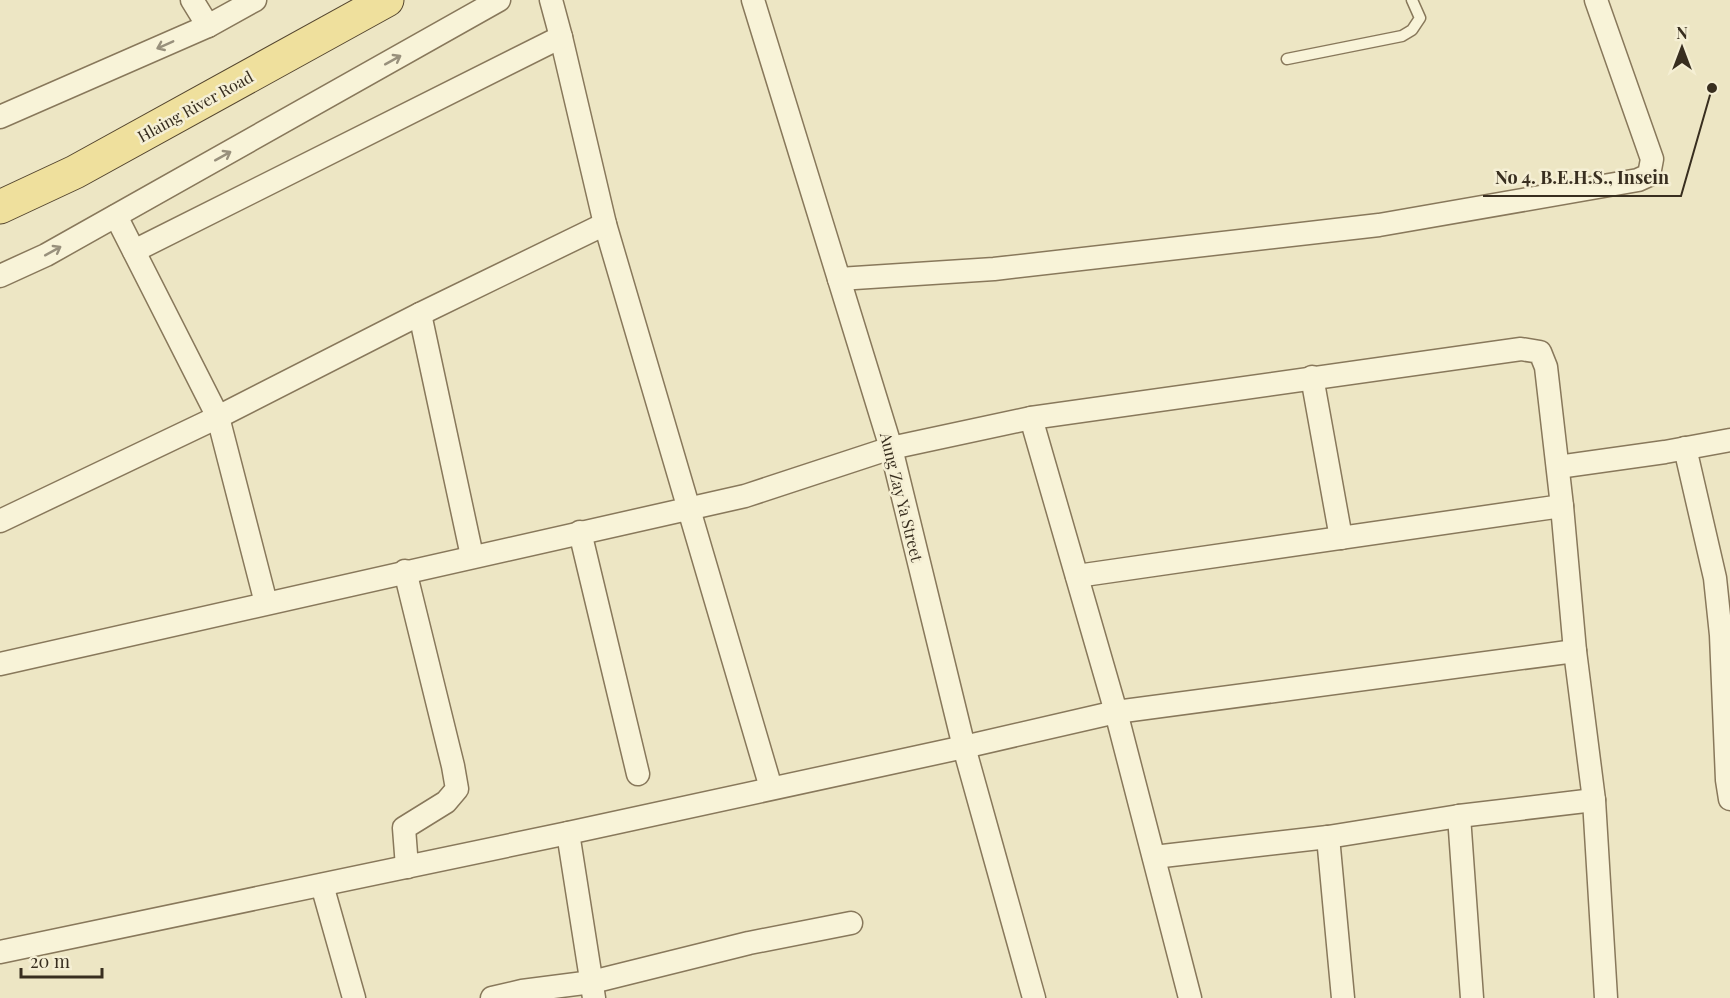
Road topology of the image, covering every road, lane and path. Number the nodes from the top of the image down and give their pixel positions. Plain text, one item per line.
1 (192, 0) edge
2 (255, 0) edge
3 (387, 0) edge
4 (499, 0) edge
5 (550, 0) edge
6 (753, 0) edge
7 (1412, 0) edge
8 (1596, 0) edge
9 (208, 26) junction
10 (561, 37) junction
11 (1287, 59) dead end
12 (0, 117) edge
13 (0, 207) edge
14 (116, 216) junction
15 (605, 224) junction
16 (134, 251) junction
17 (0, 276) edge
18 (839, 279) junction
19 (420, 314) junction
20 (1312, 377) junction
21 (219, 417) junction
22 (1031, 418) junction
23 (1730, 440) edge
24 (891, 448) junction
25 (1685, 448) junction
26 (1558, 467) junction
27 (1562, 506) junction
28 (688, 509) junction
29 (0, 521) edge
30 (580, 532) junction
31 (1341, 538) junction
32 (472, 556) junction
33 (405, 571) junction
34 (1077, 576) junction
35 (266, 603) junction
36 (1725, 634) edge
37 (1575, 651) junction
38 (0, 664) edge
39 (1116, 712) junction
40 (964, 747) junction
41 (638, 774) dead end
42 (771, 788) junction
43 (1730, 799) edge
44 (1594, 800) junction
45 (1459, 816) junction
46 (568, 833) junction
47 (1328, 837) junction
48 (1154, 857) junction
49 (407, 867) junction
50 (322, 885) junction
51 (851, 923) dead end
52 (0, 952) edge
53 (593, 990) edge
54 (354, 998) edge
55 (492, 998) edge
56 (1034, 998) edge
57 (1190, 998) edge
58 (1343, 998) edge
59 (1473, 998) edge
60 (1606, 998) edge

1 - 9 street
2 - 9 street
3 - 13 main road, Hlaing River Road
14 -> 4 street
5 - 10 street
6 - 18 street, Aung Zay Ya Street
7 - 11 lane
8 - 18 street
9 -> 12 street
10 - 15 street
10 - 16 street
14 - 16 street
17 -> 14 street
15 - 19 street
15 - 28 street
16 - 21 street
18 - 24 street, Aung Zay Ya Street
19 - 21 street
19 - 32 street
20 - 22 street
20 - 26 street
20 - 31 street
21 - 29 street
21 - 35 street
22 - 24 street
22 - 34 street
23 - 25 street
24 - 28 street
24 - 40 street, Aung Zay Ya Street
25 - 26 street
25 - 36 street
26 - 27 street
27 - 31 street
27 - 37 street
28 - 30 street
28 - 42 street
30 - 32 street
30 - 41 street
31 - 34 street
32 - 33 street
33 - 35 street
33 - 49 street
34 - 39 street
35 - 38 street
36 - 43 street
37 - 39 street
37 - 44 street
39 - 40 street
39 - 48 street
40 - 42 street
40 - 56 street, Aung Zay Ya Street
42 - 46 street
44 - 45 street
44 - 60 street
45 - 47 street
45 - 59 street
46 - 49 street
46 - 53 street
47 - 48 street
47 - 58 street
48 - 57 street
49 - 50 street
50 - 52 street
50 - 54 street
51 - 53 street
53 - 55 street

